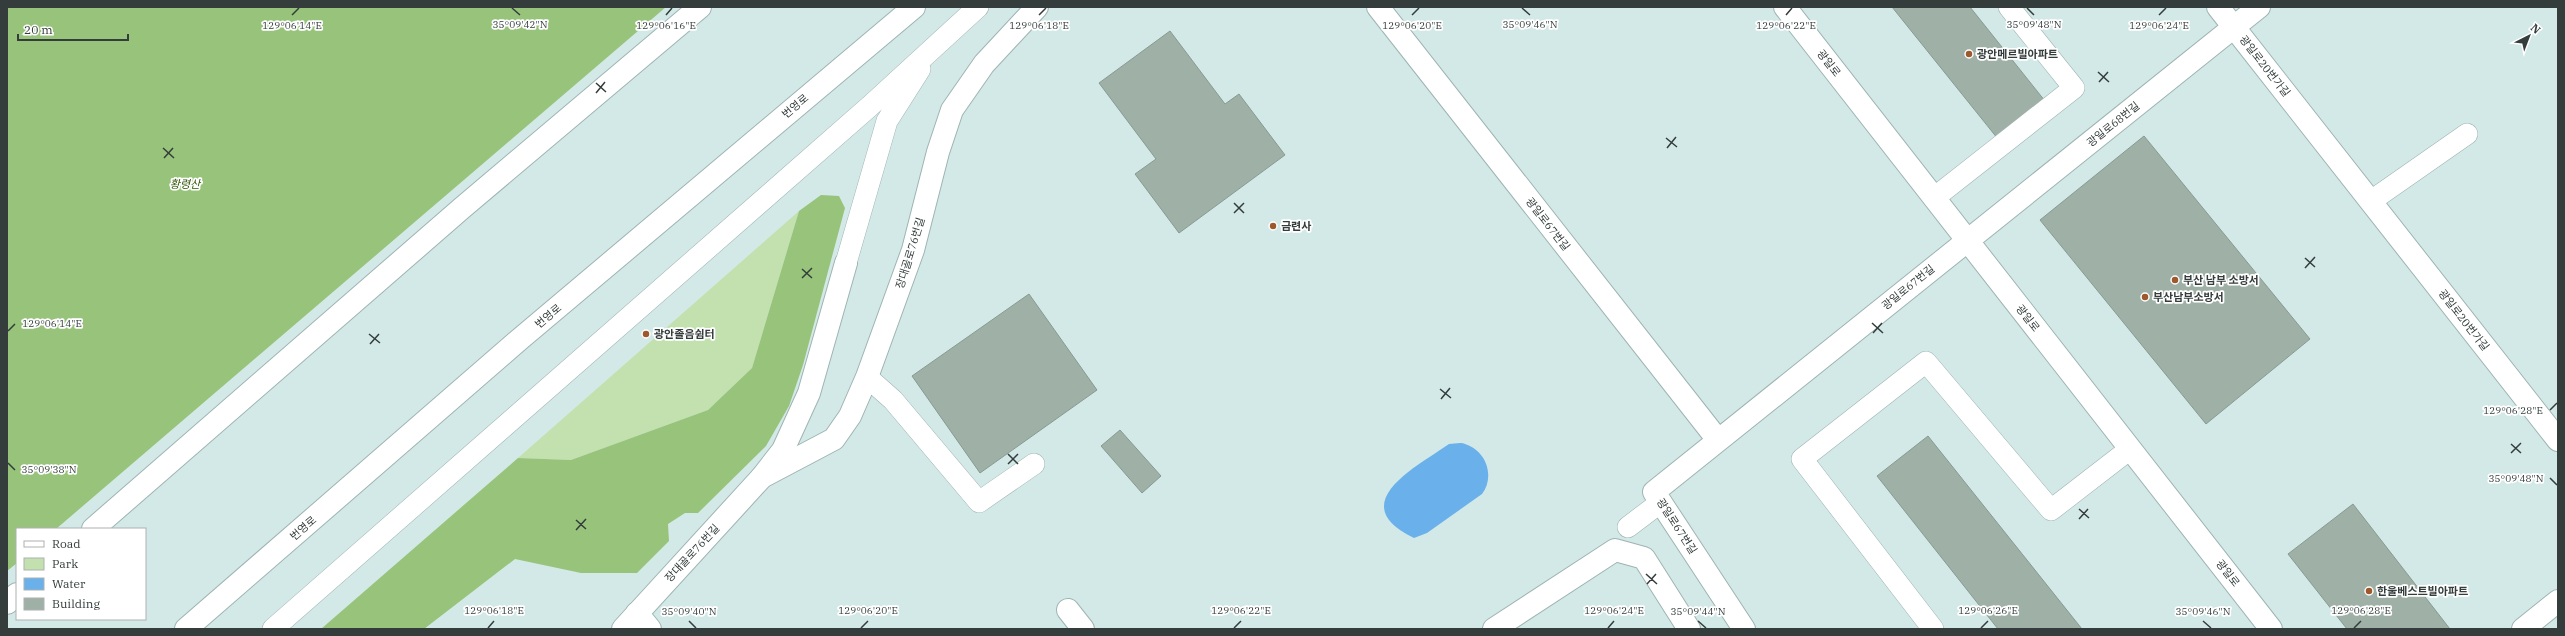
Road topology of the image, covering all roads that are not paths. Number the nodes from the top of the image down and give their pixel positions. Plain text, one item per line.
1 (700, 7) edge
2 (914, 7) edge
3 (978, 7) edge
4 (1037, 7) edge
5 (1378, 7) edge
6 (1785, 7) edge
7 (2009, 7) edge
8 (2218, 7) edge
9 (2259, 7) edge
10 (2234, 27) junction
11 (936, 44) junction
12 (2467, 134) dead end
13 (1934, 198) junction
14 (2371, 201) junction
15 (1967, 240) junction
16 (846, 263) joint
17 (867, 377) junction
18 (1718, 440) junction
19 (2558, 440) edge
20 (2130, 449) junction
21 (1034, 464) dead end
22 (762, 477) junction
23 (1661, 502) junction
24 (1628, 527) dead end
25 (94, 528) edge
26 (16, 595) edge
27 (7, 603) edge
28 (2556, 606) edge
29 (1068, 610) dead end
30 (636, 624) edge
31 (186, 629) edge
32 (273, 629) edge
33 (1083, 629) edge
34 (1494, 629) edge
35 (1689, 629) edge
36 (1744, 629) edge
37 (1933, 629) edge
38 (2271, 629) edge
39 (2523, 629) edge

1 - 25 main road
2 - 31 main road, 번영로
3 - 11 lane
4 - 17 main road, 장대골로76번길
5 - 18 main road, 광일로67번길
6 - 13 main road, 광일로
7 - 13 lane
8 - 10 main road, 광일로20번가길
9 - 10 main road, 광일로68번길
10 - 14 main road, 광일로20번가길
10 - 15 main road, 광일로68번길
11 - 16 lane
11 - 32 lane
12 - 14 lane
13 - 15 main road, 광일로
14 - 19 main road, 광일로20번가길
15 - 18 main road, 광일로67번길
15 - 20 main road, 광일로
16 - 22 main road, 장대골로76번길
17 - 21 lane
17 - 22 main road, 장대골로76번길
18 - 23 main road, 광일로67번길
20 - 37 lane
20 - 38 main road, 광일로
22 - 30 main road, 장대골로76번길
23 - 24 lane
23 - 36 main road, 광일로67번길
26 - 27 main road
28 - 39 main road
29 - 33 main road
34 - 35 main road

